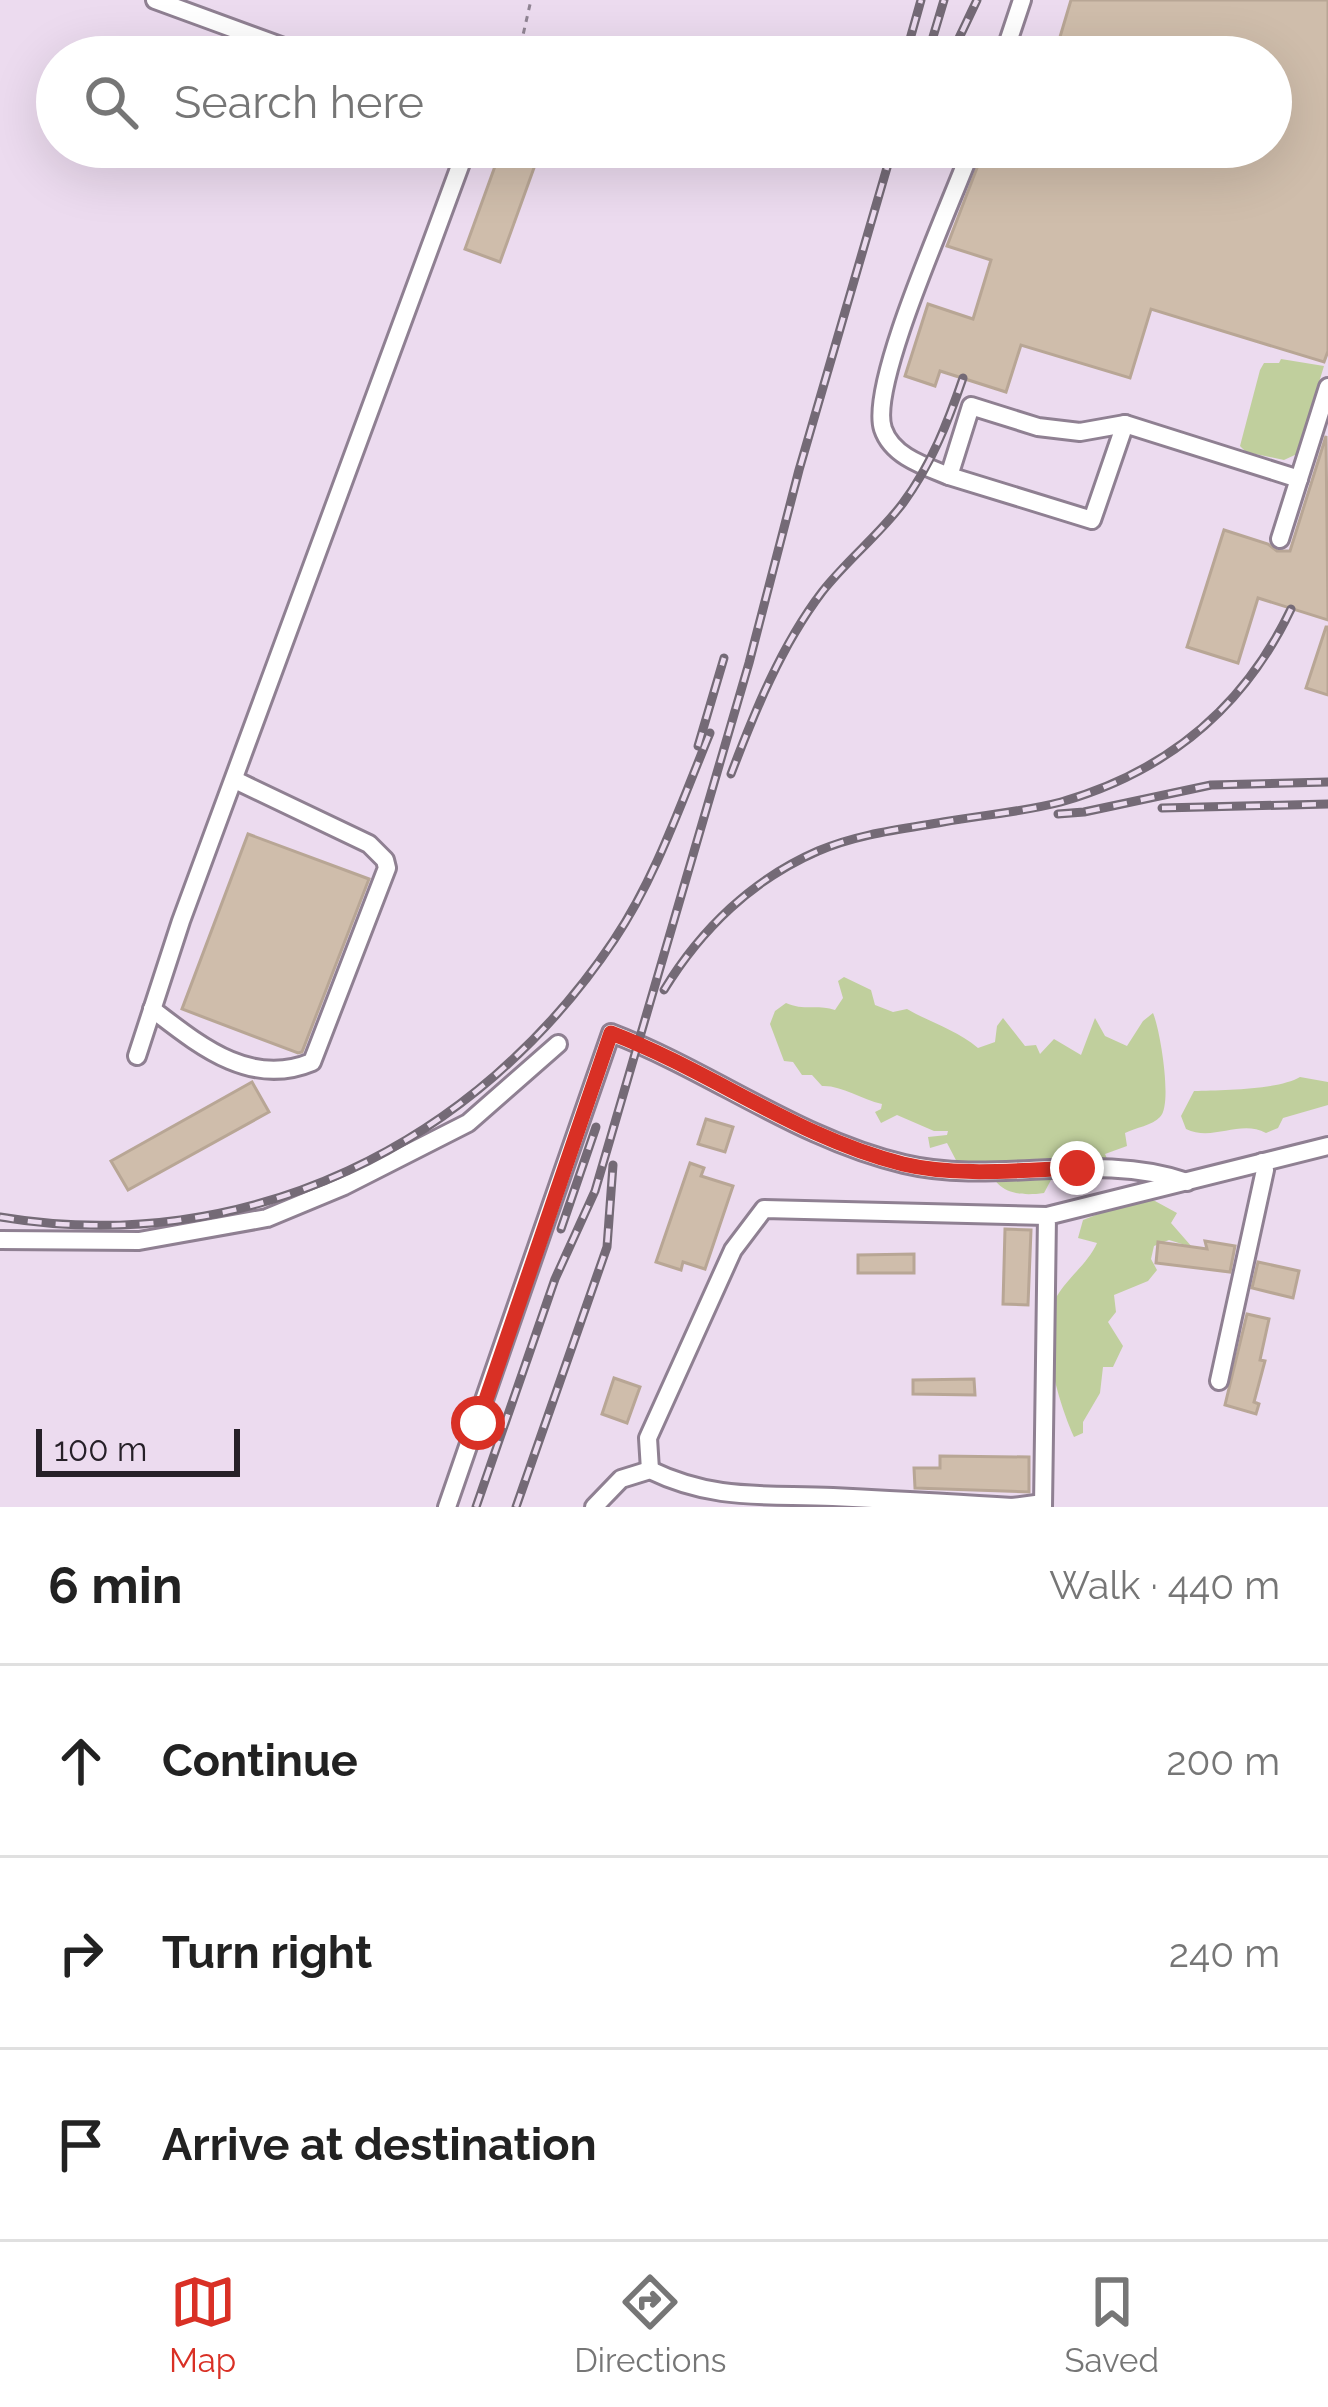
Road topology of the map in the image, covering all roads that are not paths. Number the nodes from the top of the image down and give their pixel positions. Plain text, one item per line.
1 (155, 0) edge
2 (1022, 0) edge
3 (254, 36) edge
4 (1011, 36) edge
5 (458, 168) edge
6 (964, 168) edge
7 (1328, 387) edge
8 (1125, 424) junction
9 (949, 476) junction
10 (1299, 479) junction
11 (1280, 539) dead end
12 (235, 780) junction
13 (152, 1009) junction
14 (558, 1044) dead end
15 (137, 1056) dead end
16 (1328, 1145) edge
17 (1262, 1162) junction
18 (1186, 1182) junction
19 (1047, 1216) junction
20 (0, 1240) edge
21 (1220, 1381) dead end
22 (650, 1470) junction
23 (1043, 1505) edge
24 (447, 1507) edge
25 (594, 1507) edge

1 - 3 street
2 - 4 street
5 - 12 street
6 - 9 street
7 - 10 street
8 - 9 street
8 - 9 street
8 - 10 street
10 - 11 street
12 - 13 street
12 - 13 street
13 - 15 street
14 - 20 street
16 - 17 street
17 - 18 street
17 - 21 street
18 - 19 street
18 - 24 street
19 - 22 street
19 - 23 street
22 - 23 street
22 - 25 street

